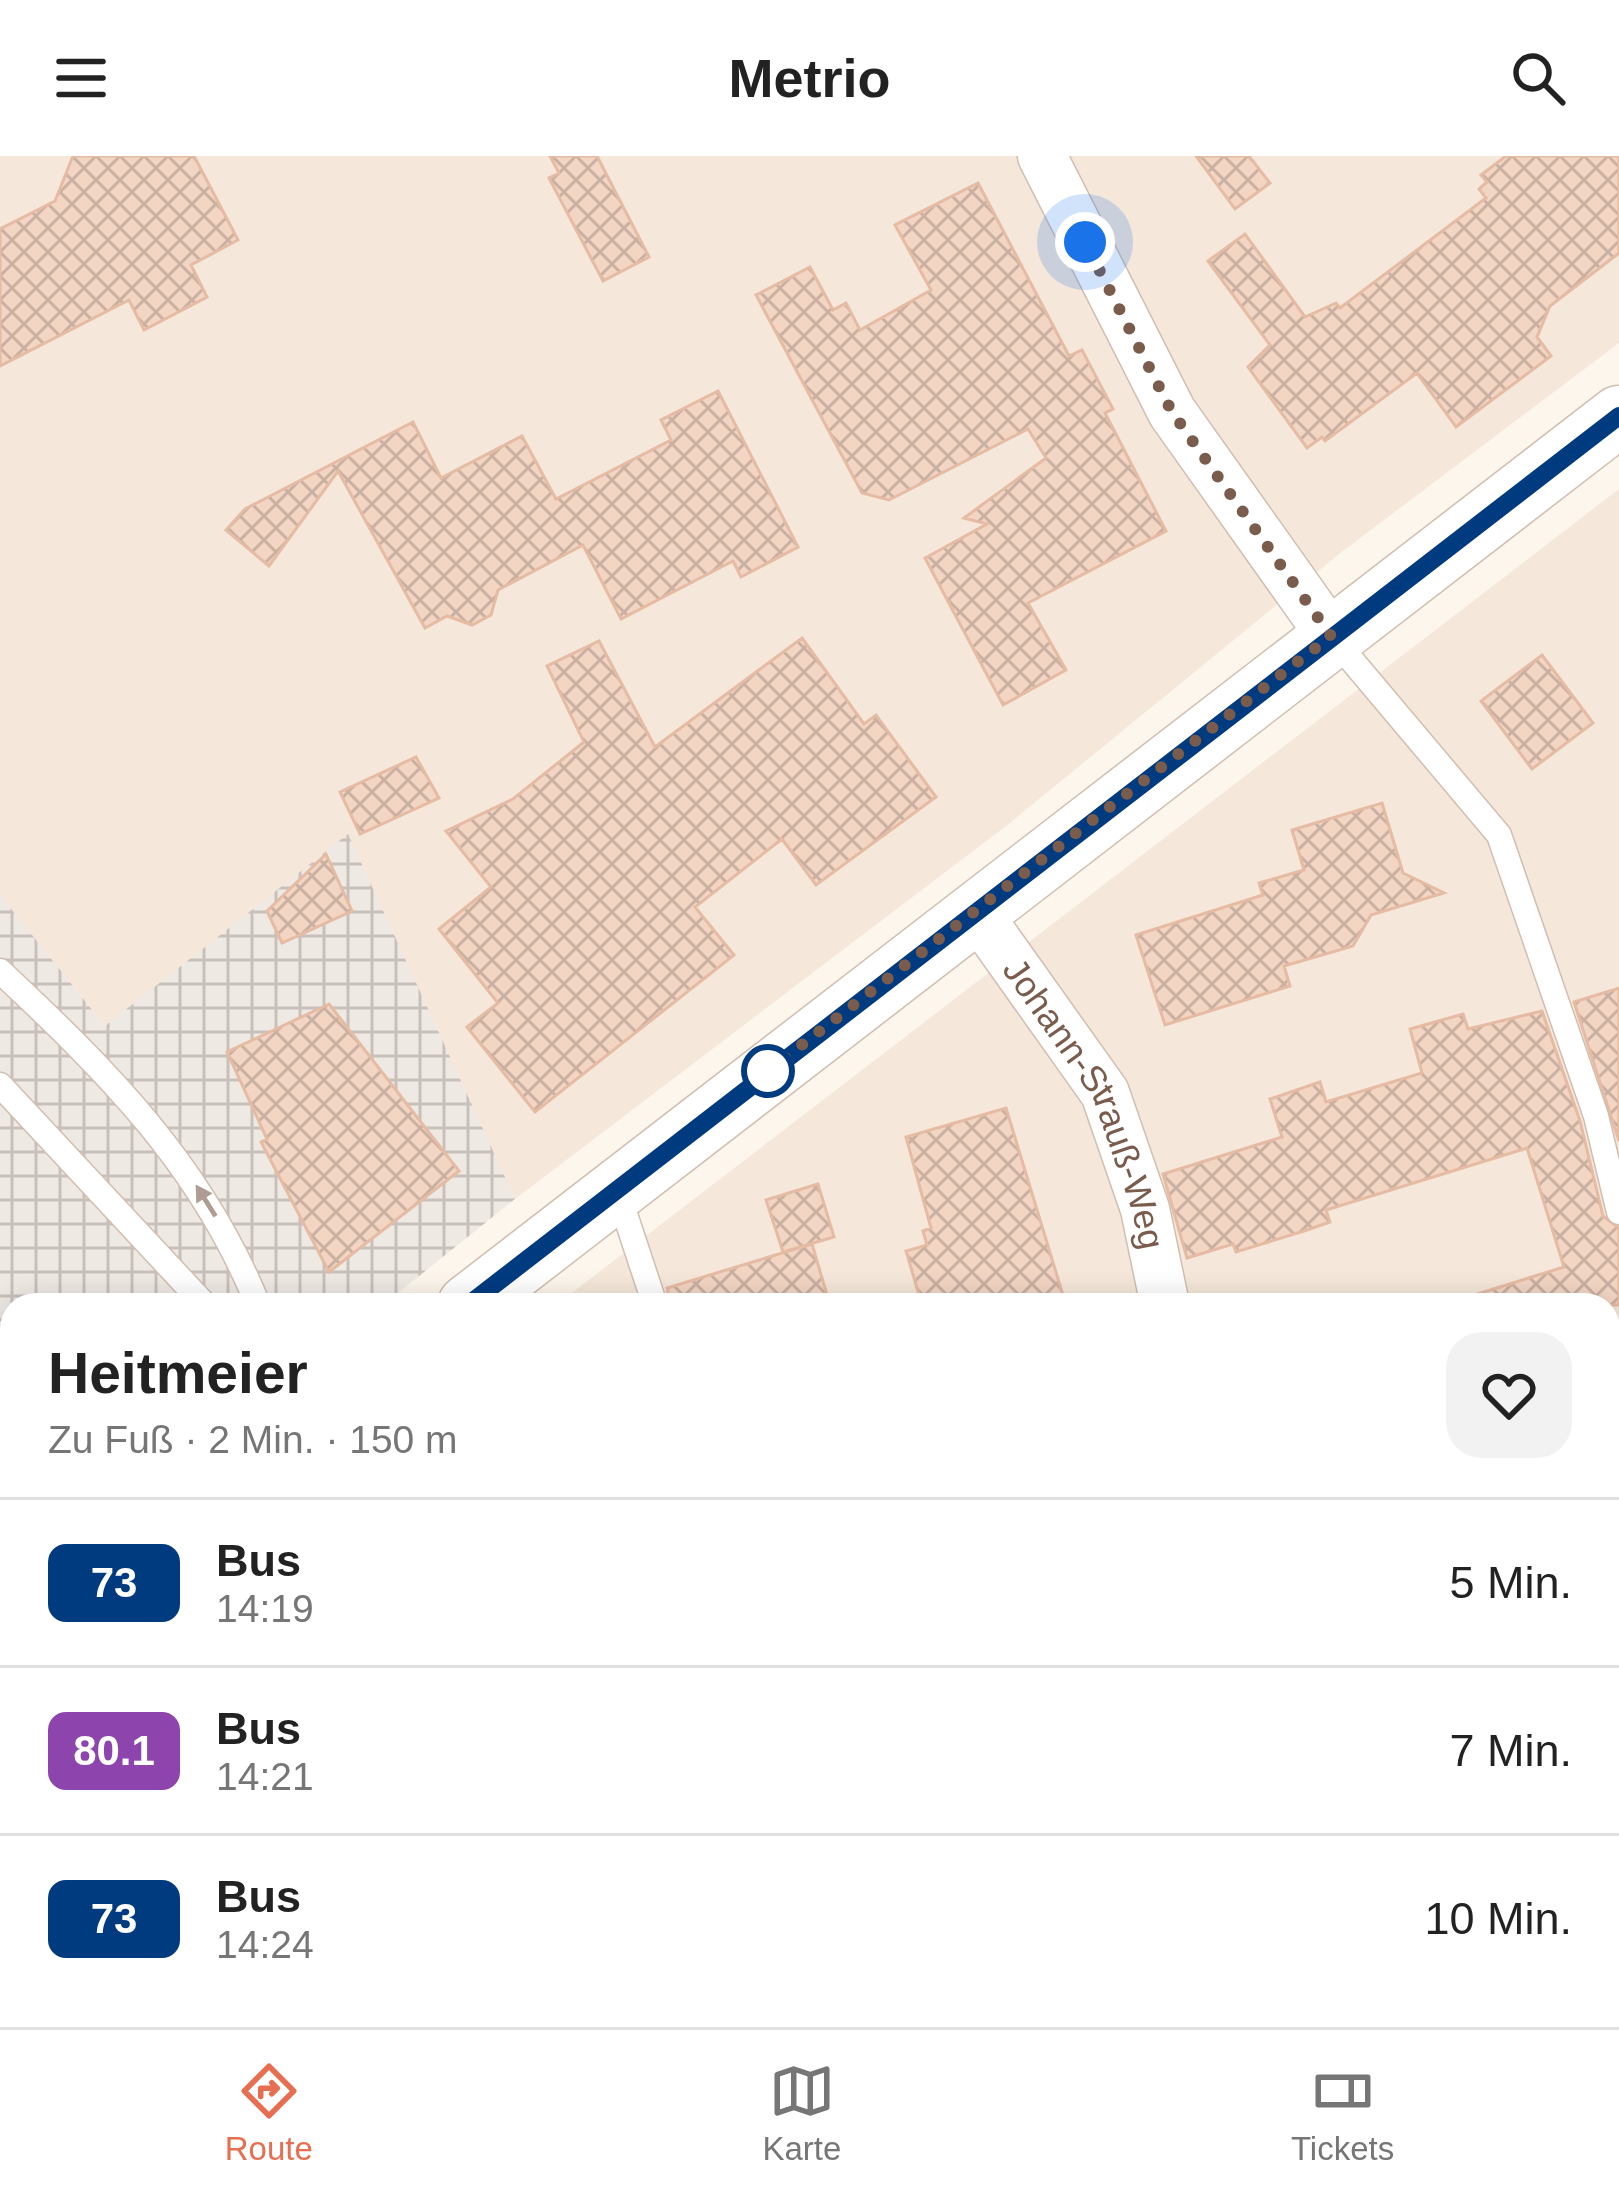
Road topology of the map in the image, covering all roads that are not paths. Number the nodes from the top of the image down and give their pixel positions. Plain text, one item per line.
1 (1042, 156) edge
2 (1619, 416) edge
3 (1331, 636) junction
4 (977, 913) junction
5 (0, 971) edge
6 (0, 1085) edge
7 (617, 1190) junction
8 (1619, 1212) edge
9 (194, 1293) edge
10 (253, 1293) edge
11 (484, 1293) edge
12 (651, 1293) edge
13 (1162, 1293) edge

1 - 3 street
2 - 3 street
3 - 4 street
3 - 8 lane
4 - 7 street
4 - 13 street, Johann-Strauß-Weg
10 -> 5 lane
6 - 9 lane
7 - 11 street
7 - 12 lane

